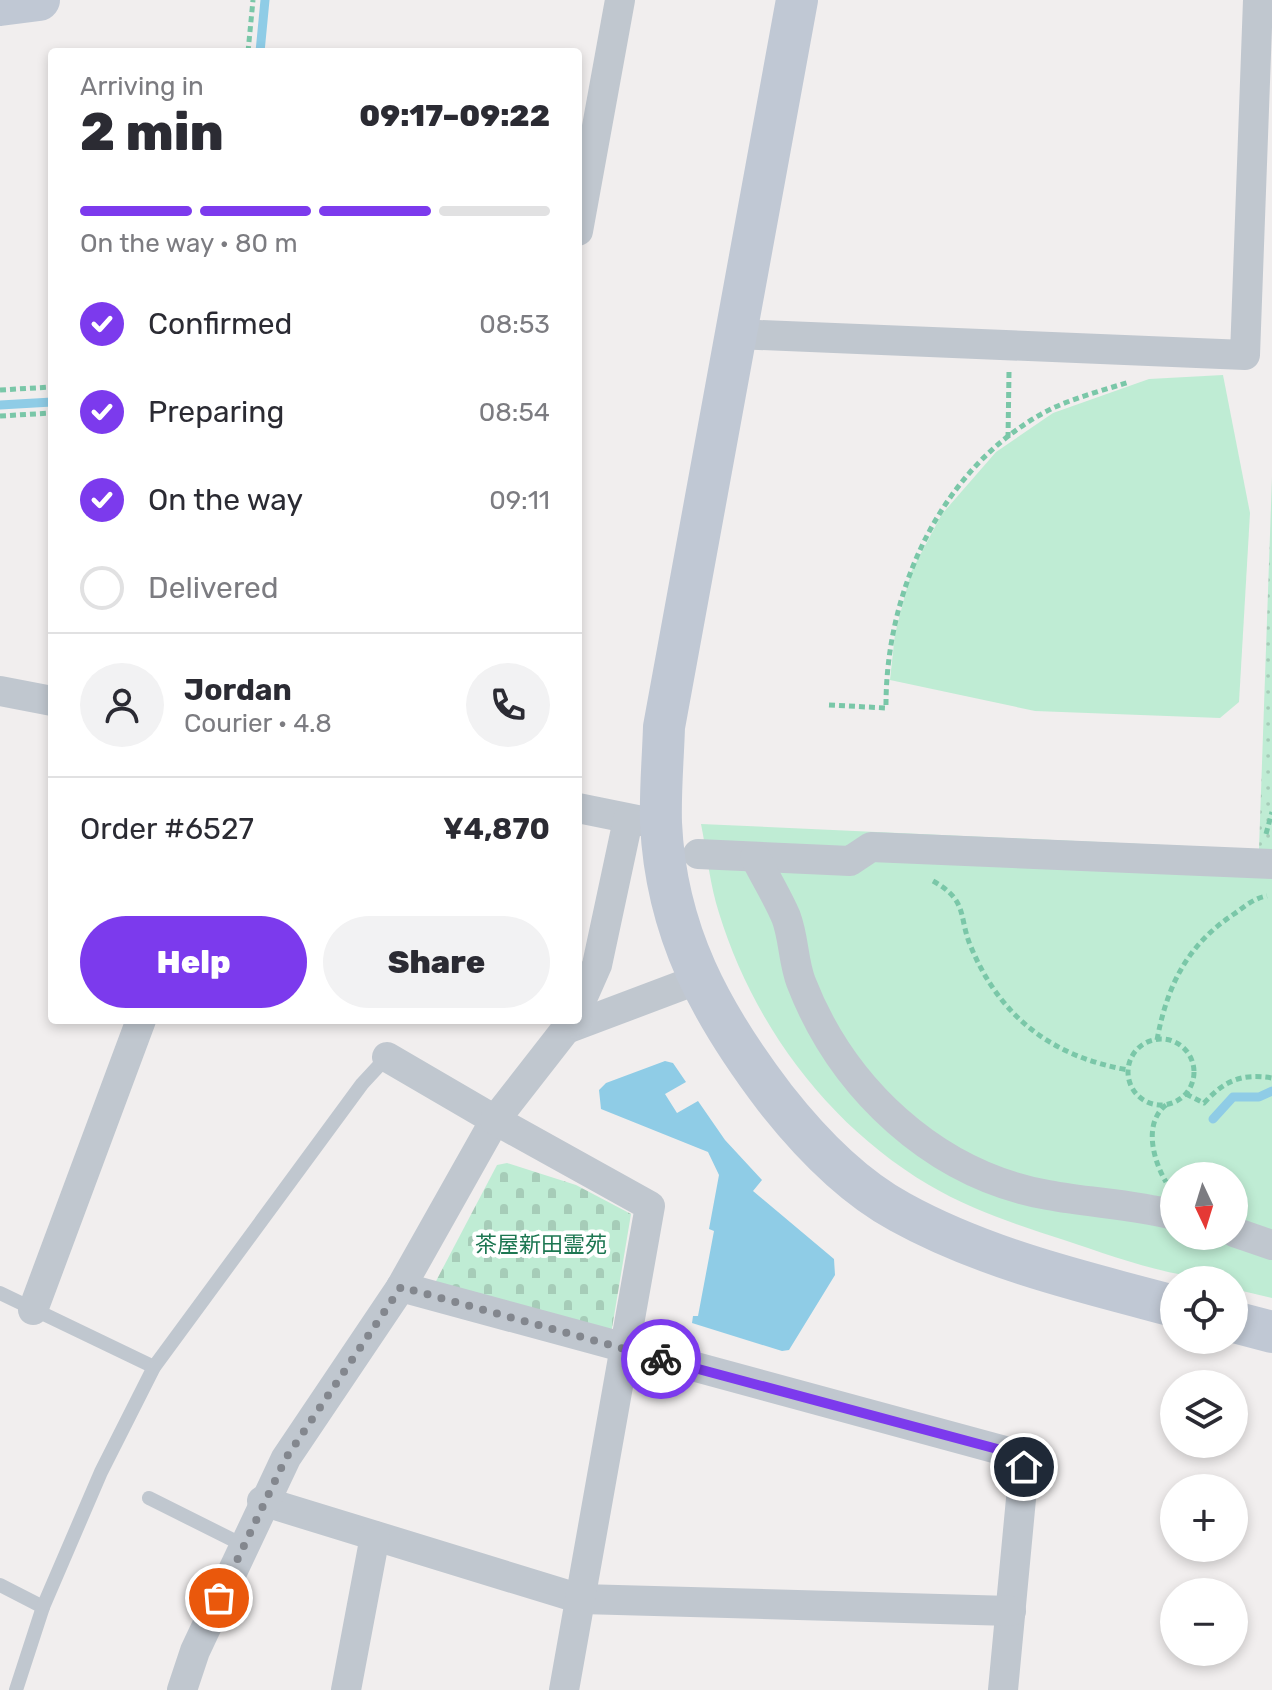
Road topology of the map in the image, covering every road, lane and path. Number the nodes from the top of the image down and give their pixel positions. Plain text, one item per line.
1 (39, 0) edge
2 (253, 0) edge
3 (620, 0) edge
4 (797, 0) edge
5 (1258, 0) edge
6 (0, 5) edge
7 (248, 48) edge
8 (582, 209) edge
9 (736, 334) junction
10 (1009, 345) junction
11 (1158, 351) junction
12 (48, 387) edge
13 (0, 390) edge
14 (48, 413) edge
15 (0, 416) edge
16 (1008, 439) junction
17 (0, 693) edge
18 (48, 700) edge
19 (829, 705) dead end
20 (582, 809) edge
21 (645, 822) junction
22 (698, 854) dead end
23 (755, 857) junction
24 (1272, 864) edge
25 (925, 877) dead end
26 (1272, 896) edge
27 (699, 979) junction
28 (582, 999) edge
29 (582, 1016) edge
30 (140, 1024) edge
31 (569, 1024) edge
32 (1157, 1040) junction
33 (387, 1057) joint
34 (1128, 1070) junction
35 (1272, 1078) edge
36 (1186, 1094) junction
37 (1166, 1105) junction
38 (495, 1120) junction
39 (1160, 1174) edge
40 (1160, 1204) edge
41 (1248, 1237) edge
42 (1272, 1245) edge
43 (401, 1287) junction
44 (0, 1293) edge
45 (1160, 1302) edge
46 (33, 1310) junction
47 (1248, 1326) edge
48 (1272, 1332) edge
49 (626, 1350) junction
50 (154, 1367) junction
51 (149, 1498) dead end
52 (262, 1501) junction
53 (375, 1536) junction
54 (243, 1545) junction
55 (0, 1585) edge
56 (581, 1599) junction
57 (43, 1607) junction
58 (1011, 1611) junction
59 (16, 1690) edge
60 (182, 1690) edge
61 (346, 1690) edge
62 (564, 1690) edge
63 (1003, 1690) edge

1 - 6 street
2 - 7 path
3 - 8 street
4 - 9 street
5 - 11 street
9 - 10 street
9 - 21 street
10 - 11 street
10 - 16 path
11 - 16 path
12 - 13 path
14 - 15 path
16 - 19 path
17 - 18 street
20 - 21 street
21 - 27 street
21 - 28 street
22 - 23 street
23 - 24 street
23 - 40 street
25 - 34 path
26 - 32 path
27 - 29 street
27 - 45 street
30 - 46 street
31 - 38 street
32 - 34 path
32 - 36 path
33 - 38 street
33 - 50 lane
34 - 37 path
35 - 36 path
36 - 37 path
37 - 39 path
38 - 43 street
38 - 49 street
41 - 42 street
43 - 49 street
43 - 52 street
44 - 46 lane
46 - 50 lane
47 - 48 street
49 - 56 street
49 - 58 street
50 - 57 lane
51 - 54 lane
52 - 53 street
52 - 54 street
53 - 56 street
53 - 61 street
54 - 60 street
55 - 57 lane
56 - 58 street
56 - 62 street
57 - 59 lane
58 - 63 street

